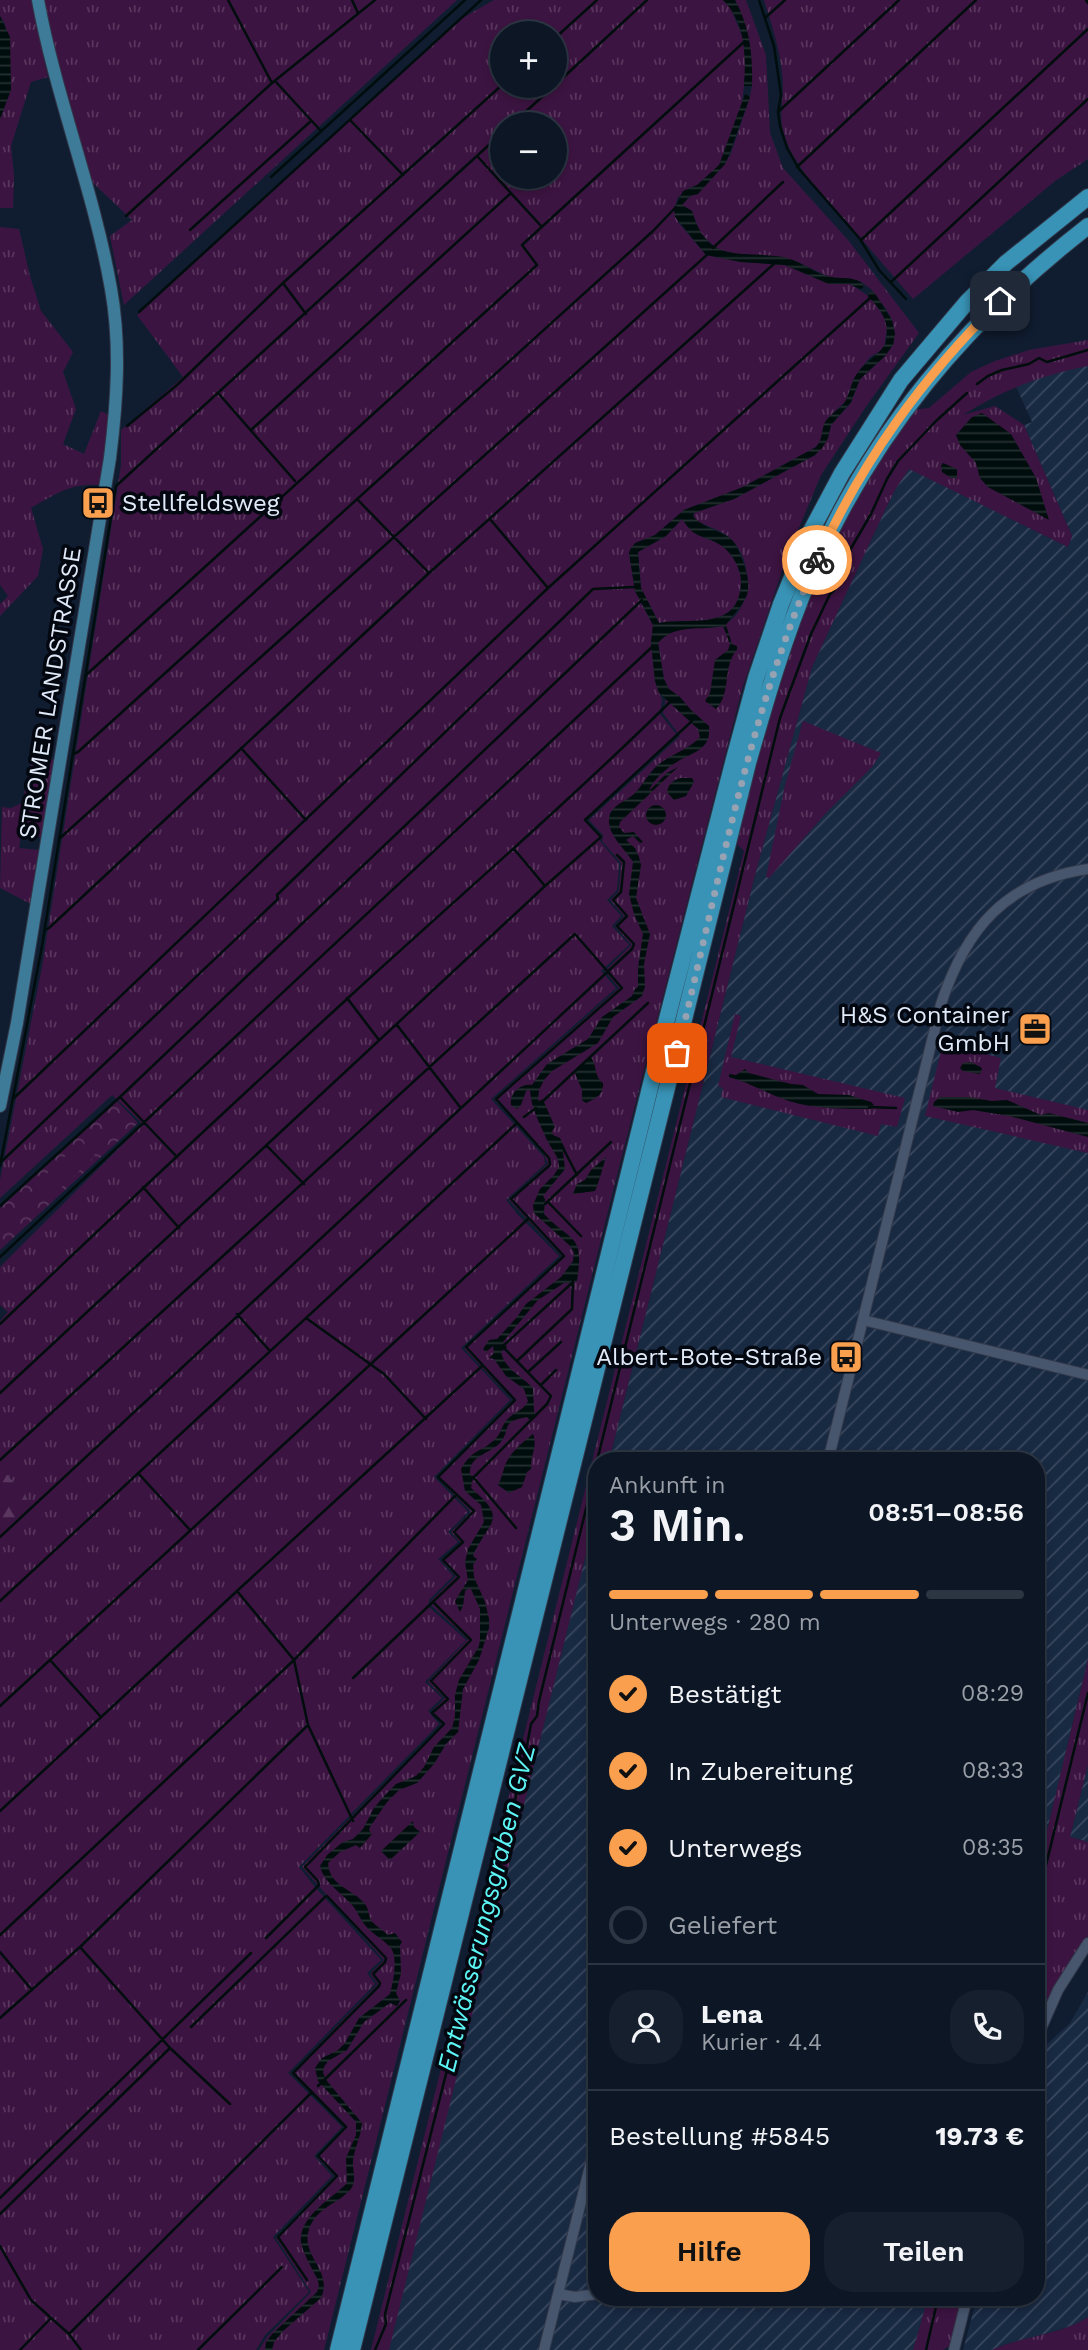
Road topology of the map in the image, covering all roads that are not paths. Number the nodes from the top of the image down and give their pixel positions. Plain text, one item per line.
1 (38, 0) edge
2 (1088, 197) edge
3 (1088, 226) edge
4 (1088, 869) edge
5 (0, 1105) edge
6 (863, 1320) junction
7 (1088, 1375) edge
8 (830, 1452) edge
9 (1088, 1943) edge
10 (1045, 2020) edge
11 (588, 2174) edge
12 (558, 2294) junction
13 (588, 2295) edge
14 (965, 2306) edge
15 (338, 2350) edge
16 (352, 2350) edge
17 (544, 2350) edge
18 (954, 2350) edge

1 - 5 main road, STROMER LANDSTRASSE
2 - 15 highway
3 - 16 highway
4 - 6 street
6 - 7 street
6 - 8 street
9 - 10 street
11 - 12 street
12 - 13 street
12 - 17 street
14 - 18 street

